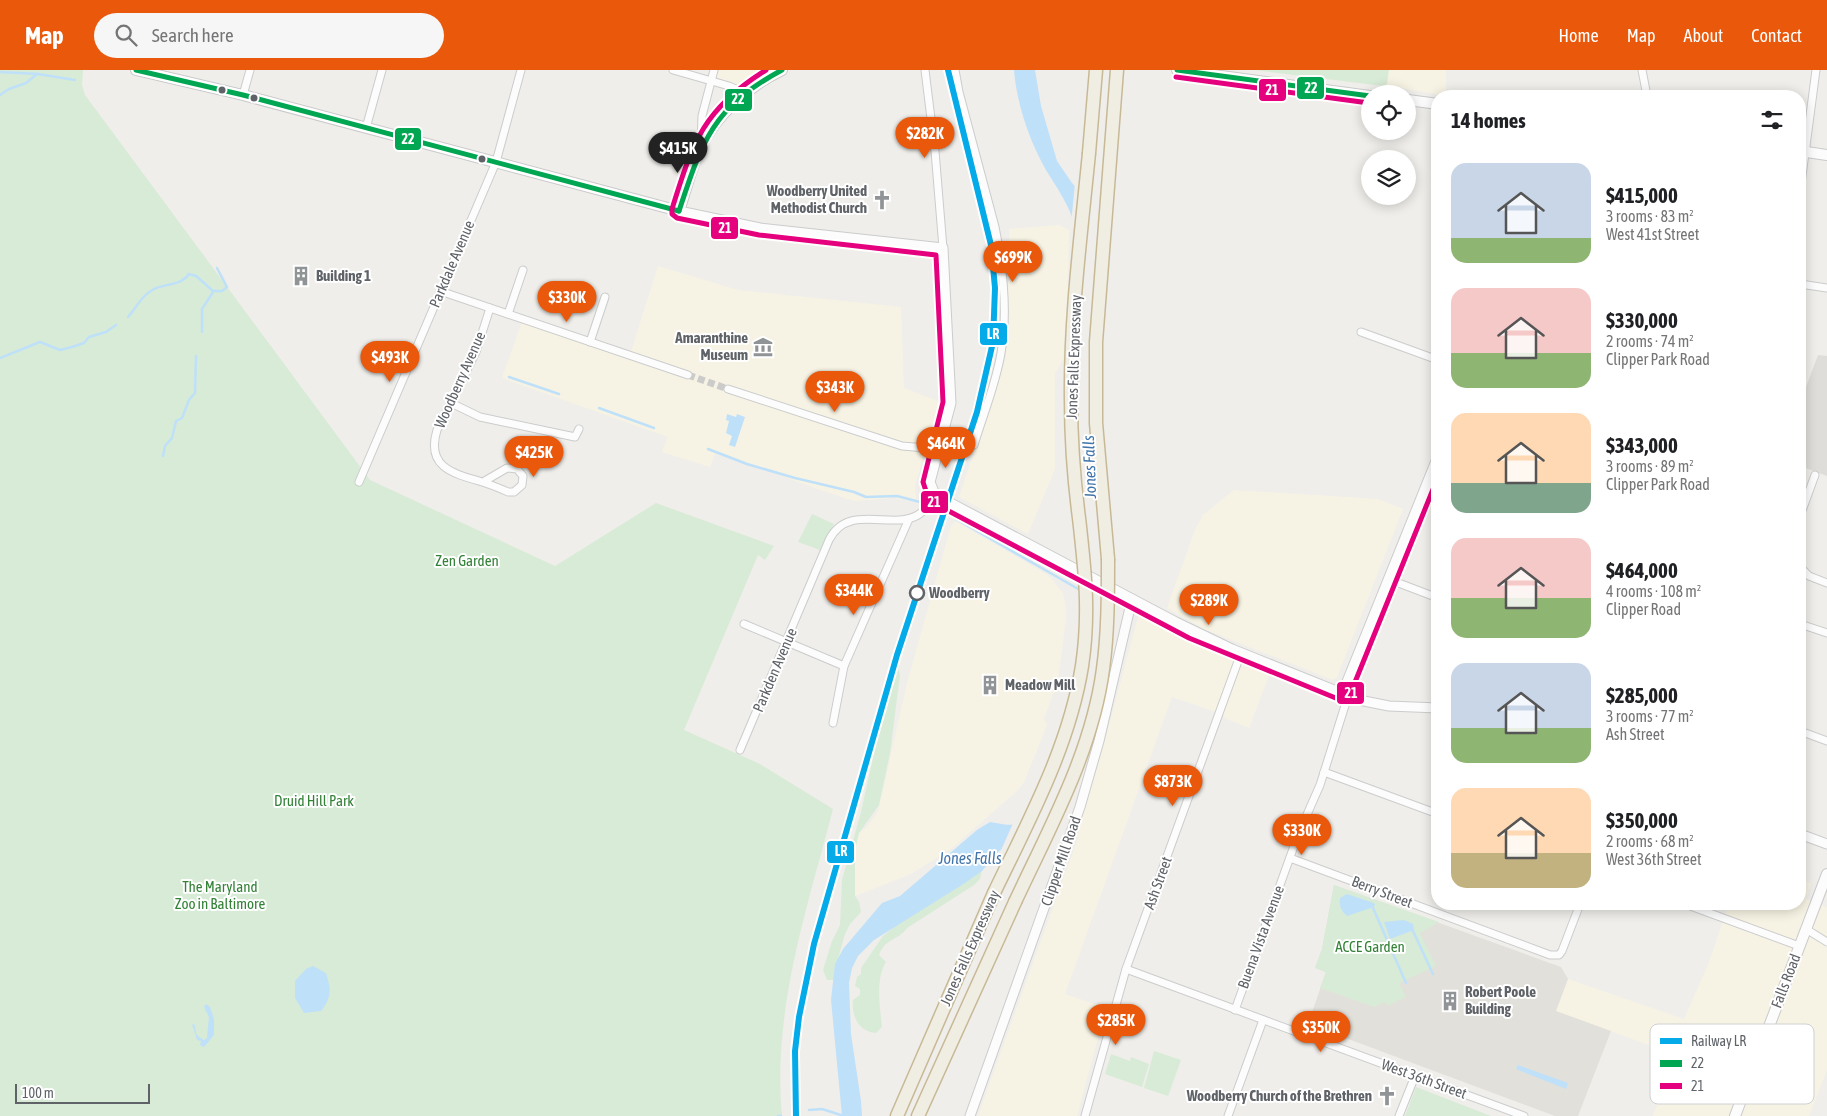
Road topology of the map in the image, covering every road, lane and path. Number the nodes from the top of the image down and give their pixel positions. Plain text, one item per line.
1 (136, 70) edge
2 (250, 70) edge
3 (382, 70) edge
4 (521, 70) edge
5 (673, 70) edge
6 (714, 70) edge
7 (782, 70) edge
8 (925, 70) edge
9 (955, 70) edge
10 (1096, 70) edge
11 (1117, 70) edge
12 (1177, 70) edge
13 (1642, 70) edge
14 (1816, 70) edge
15 (712, 80) junction
16 (1646, 90) edge
17 (745, 93) junction
18 (243, 95) junction
19 (1361, 95) edge
20 (1416, 101) edge
21 (1431, 103) edge
22 (366, 128) junction
23 (1806, 129) edge
24 (701, 147) junction
25 (1806, 152) edge
26 (1827, 155) edge
27 (496, 162) junction
28 (680, 210) junction
29 (943, 248) junction
30 (523, 270) dead end
31 (1806, 285) edge
32 (1827, 288) edge
33 (440, 291) junction
34 (605, 297) dead end
35 (490, 308) junction
36 (508, 314) junction
37 (1361, 332) dead end
38 (590, 342) junction
39 (1431, 357) edge
40 (688, 375) tunnel mouth
41 (728, 388) tunnel mouth
42 (451, 404) junction
43 (580, 429) dead end
44 (940, 448) junction
45 (1431, 473) edge
46 (1815, 475) dead end
47 (359, 482) dead end
48 (483, 482) junction
49 (934, 492) junction
50 (1806, 500) edge
51 (909, 519) junction
52 (1806, 573) edge
53 (1388, 579) junction
54 (1827, 584) edge
55 (1431, 595) edge
56 (1132, 599) junction
57 (744, 624) dead end
58 (1806, 626) edge
59 (1827, 634) edge
60 (788, 641) junction
61 (1241, 653) junction
62 (844, 666) junction
63 (1345, 695) junction
64 (1431, 708) edge
65 (833, 723) dead end
66 (1806, 733) edge
67 (1827, 741) edge
68 (740, 750) dead end
69 (1324, 772) junction
70 (1431, 811) edge
71 (1806, 836) edge
72 (1827, 844) edge
73 (1290, 858) junction
74 (1827, 874) edge
75 (1578, 910) edge
76 (1701, 910) edge
77 (1806, 930) junction
78 (1827, 942) edge
79 (1800, 946) junction
80 (1126, 969) junction
81 (1235, 1010) junction
82 (1263, 1020) junction
83 (1770, 1024) edge
84 (1415, 1076) junction
85 (1740, 1104) edge
86 (897, 1116) edge
87 (918, 1116) edge
88 (970, 1116) edge
89 (1085, 1116) edge
90 (1228, 1116) edge
91 (1399, 1116) edge
92 (1524, 1116) edge
93 (1735, 1116) edge

1 - 18 main road
2 - 18 street
3 - 22 street
4 - 27 street, Parkdale Avenue
5 - 15 street
6 - 15 street
7 - 17 main road
8 - 29 street
9 - 44 street
10 - 86 highway, Jones Falls Expressway, bridge
11 - 87 highway, Jones Falls Expressway, bridge
12 - 19 main road
13 - 16 street
14 - 23 street
15 - 17 street
15 - 24 street
17 - 24 main road
18 - 22 main road
20 - 21 main road
22 - 27 main road
24 - 28 main road
25 - 26 main road
27 - 28 main road
27 - 33 street, Parkdale Avenue
28 - 29 street
29 - 44 street
30 - 36 street
31 - 32 street
33 - 35 street
33 - 47 street, Parkdale Avenue
34 - 38 street
35 - 36 street
35 - 42 street, Woodberry Avenue
36 - 38 street
37 - 39 street
38 - 40 street
41 - 44 street
42 - 43 street
42 - 48 street, Woodberry Avenue
44 - 49 street
45 - 53 street, Buena Vista Avenue
46 - 50 street
48 - 48 street, Woodberry Avenue
49 - 51 street
49 - 56 street, bridge
51 - 60 street, Parkden Avenue
51 - 62 street
52 - 54 street
53 - 55 street
53 - 63 street, Buena Vista Avenue
56 - 61 street
56 - 88 street, Clipper Mill Road
57 - 60 street
58 - 59 street
60 - 62 street
60 - 68 street, Parkden Avenue
61 - 63 street
61 - 80 street, Ash Street
62 - 65 street
63 - 64 street
63 - 69 street, Buena Vista Avenue
66 - 67 street
69 - 70 street
69 - 73 street, Buena Vista Avenue
71 - 72 street
73 - 75 street, Berry Street
73 - 81 street, Buena Vista Avenue
74 - 77 main road, Falls Road
76 - 79 street
77 - 78 street
77 - 79 main road, Falls Road
79 - 83 main road, Falls Road
80 - 81 street, West 36th Street
80 - 89 street, Ash Street
81 - 82 street, West 36th Street
82 - 84 street, West 36th Street
82 - 90 street
84 - 91 street
84 - 92 street, West 36th Street
85 - 93 main road, Falls Road

